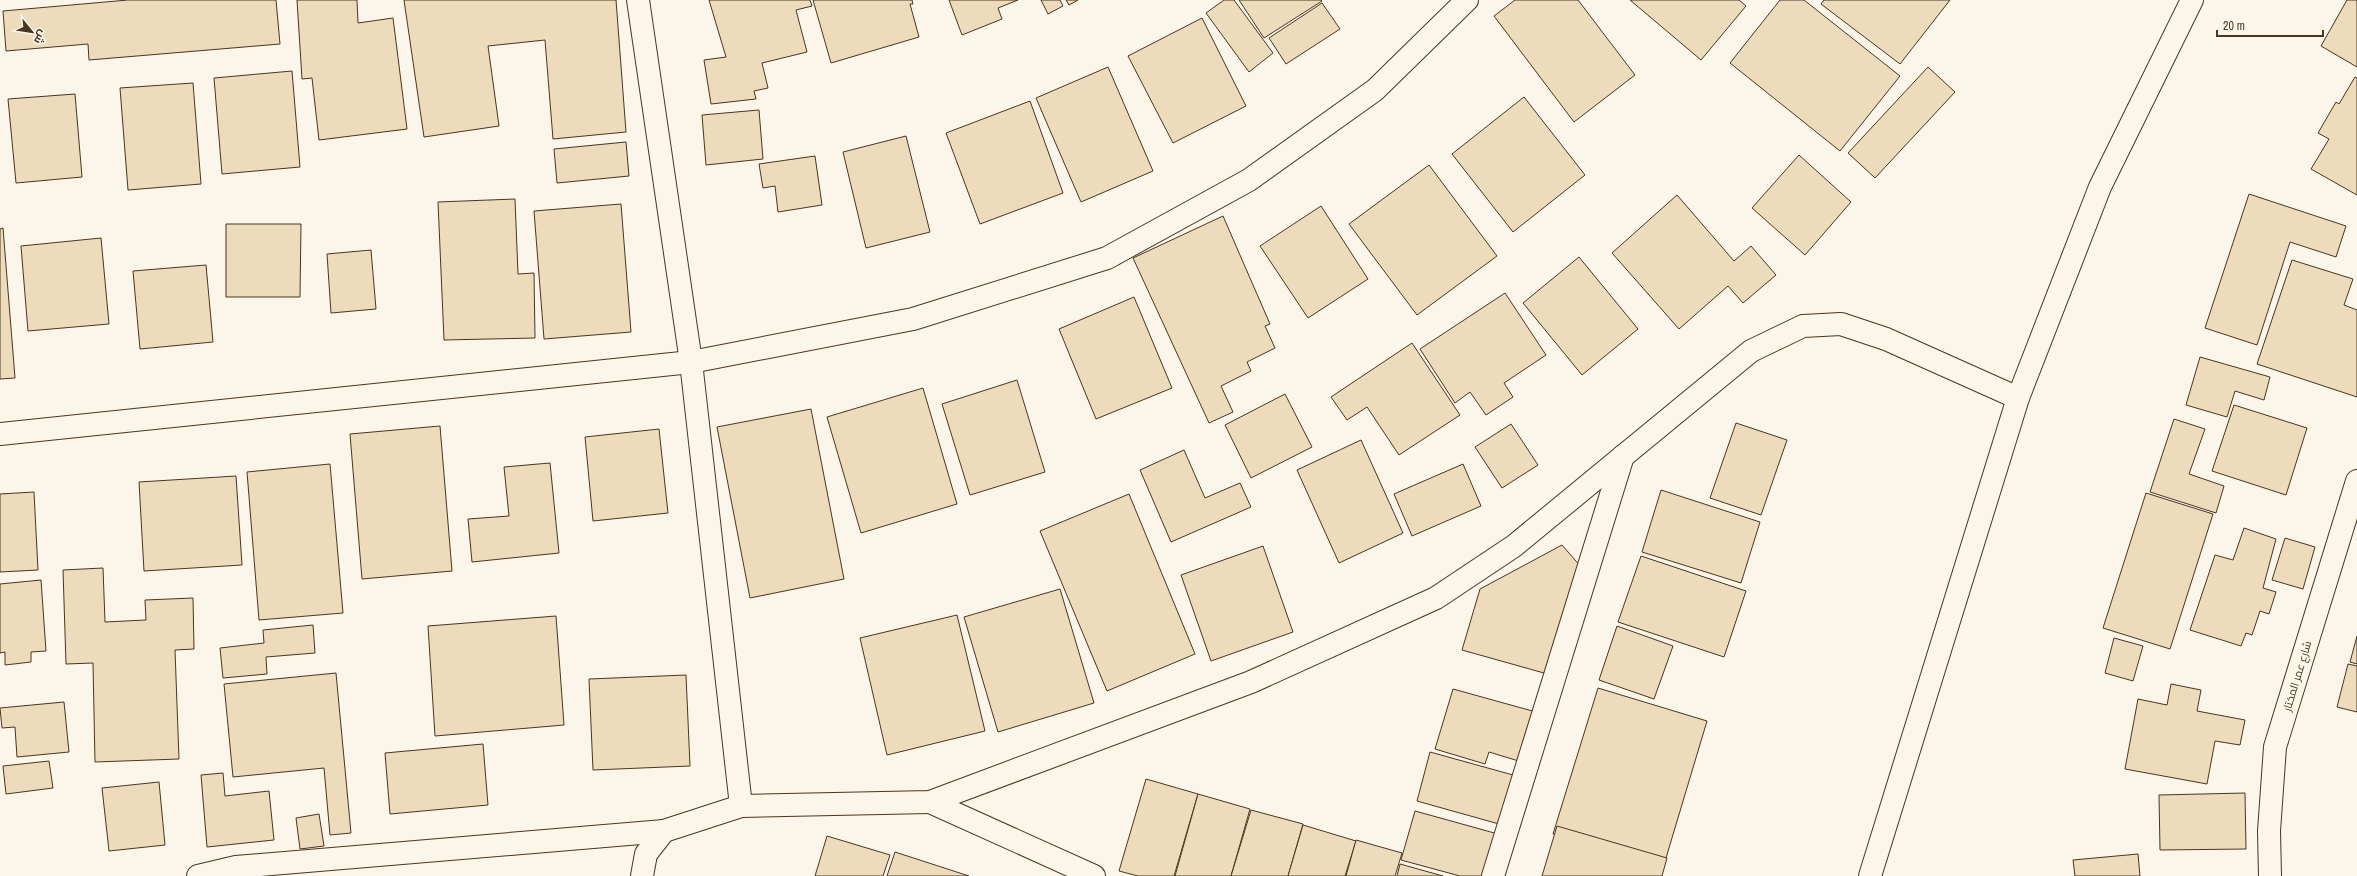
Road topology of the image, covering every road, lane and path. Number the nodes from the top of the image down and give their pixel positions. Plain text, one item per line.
1 (638, 0) edge
2 (1467, 0) edge
3 (2192, 0) edge
4 (691, 362) junction
5 (2018, 398) junction
6 (0, 434) edge
7 (1623, 456) junction
8 (2357, 481) edge
9 (930, 802) junction
10 (741, 806) junction
11 (664, 831) junction
12 (198, 876) edge
13 (642, 876) edge
14 (1094, 876) edge
15 (1493, 876) edge
16 (1870, 876) edge
17 (2270, 876) edge

1 - 4 street
2 - 4 street
3 - 5 street
4 - 6 street
4 - 10 street
5 - 7 street
5 - 16 street
7 - 9 street
7 - 15 street
8 - 17 street, شارع عمر المختار
9 - 10 street
9 - 14 street
10 - 11 street
11 - 12 street
11 - 13 street

